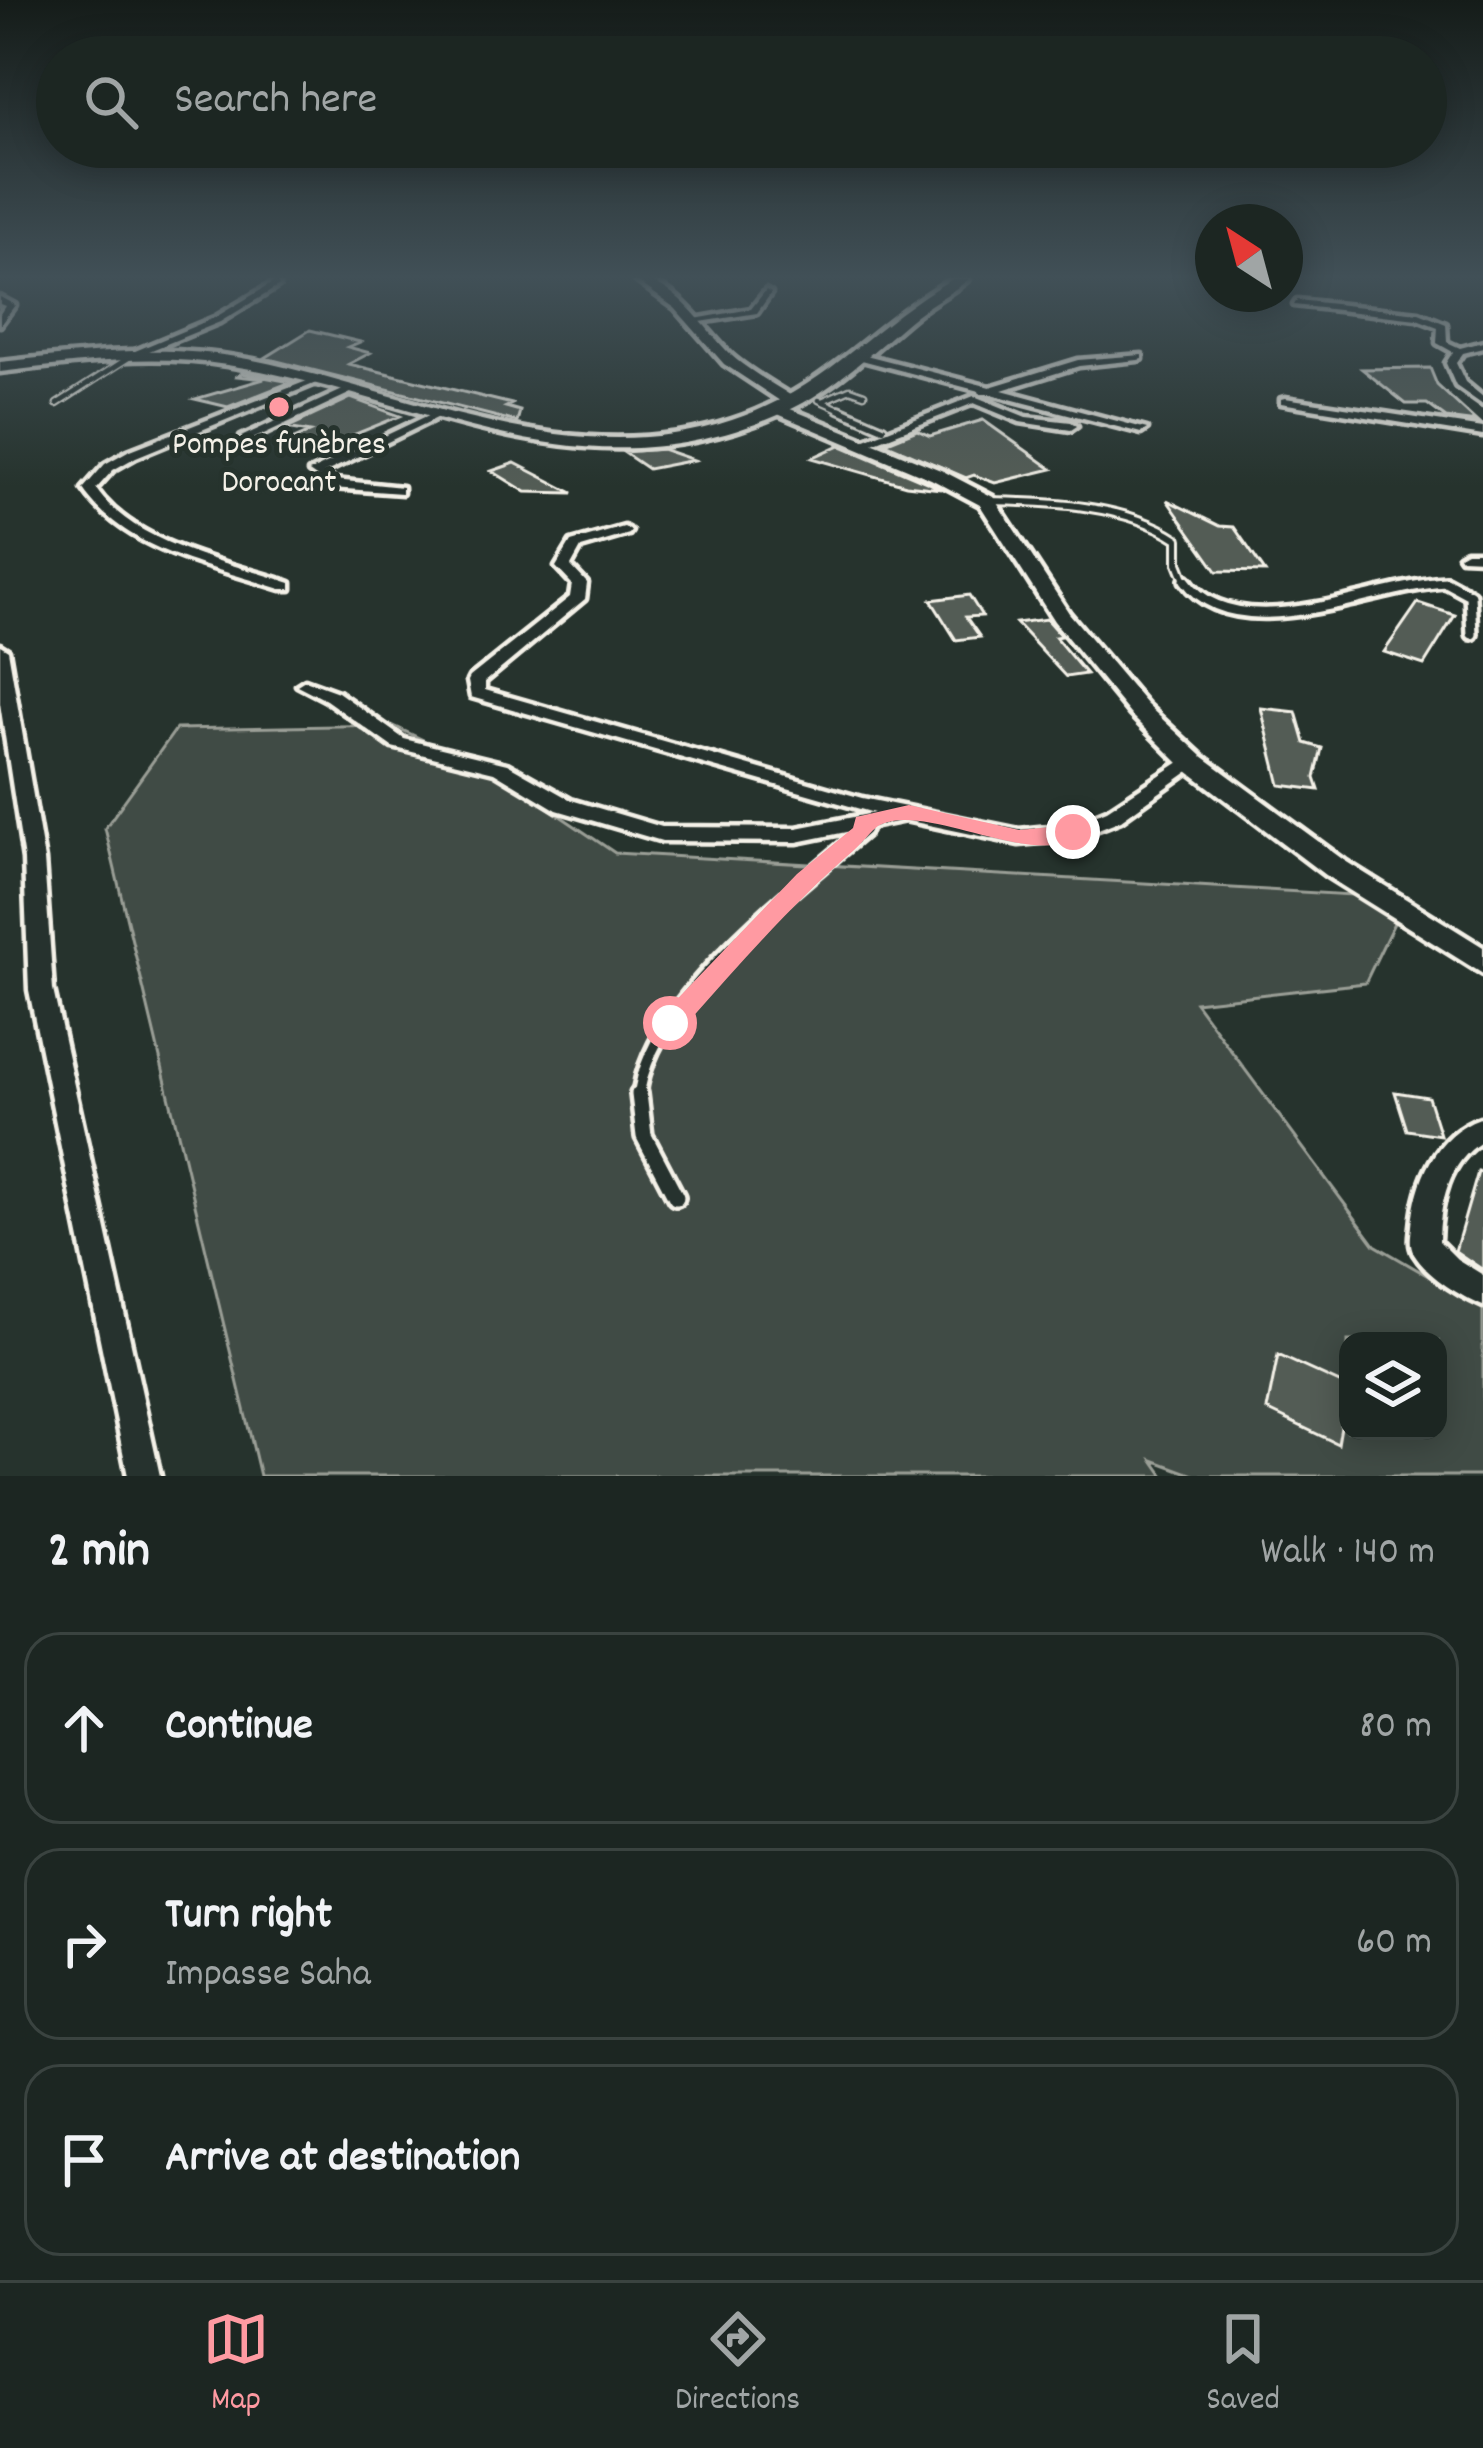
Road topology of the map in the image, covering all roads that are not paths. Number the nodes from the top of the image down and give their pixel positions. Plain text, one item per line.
1 (150, 348) edge
2 (721, 348) edge
3 (868, 348) edge
4 (1452, 348) edge
5 (1470, 348) edge
6 (1459, 351) junction
7 (133, 355) junction
8 (858, 356) junction
9 (1138, 357) dead end
10 (0, 367) edge
11 (316, 381) junction
12 (349, 390) junction
13 (984, 392) junction
14 (864, 394) dead end
15 (797, 400) junction
16 (1285, 401) dead end
17 (1483, 402) edge
18 (57, 404) dead end
19 (439, 414) junction
20 (1071, 426) dead end
21 (883, 428) dead end
22 (1141, 428) dead end
23 (1483, 432) edge
24 (247, 437) dead end
25 (861, 442) junction
26 (398, 490) dead end
27 (987, 501) junction
28 (624, 531) dead end
29 (286, 586) dead end
30 (1472, 634) dead end
31 (0, 650) edge
32 (305, 685) dead end
33 (1193, 762) junction
34 (909, 812) junction
35 (864, 822) junction
36 (1483, 962) edge
37 (1480, 1129) dead end
38 (676, 1197) dead end
39 (1483, 1291) edge
40 (144, 1476) edge

1 - 7 street
2 - 15 street
3 - 8 main road
4 - 6 street
5 - 6 street
6 - 17 street
7 - 10 main road
7 - 11 main road
7 - 18 lane
8 - 13 street
8 - 15 main road
9 - 13 street
11 - 12 main road
11 - 29 street
12 - 19 main road
12 - 24 street
13 - 22 street
14 - 15 lane
15 - 19 main road
15 - 21 lane
15 - 25 street
16 - 23 street
19 - 26 street
20 - 25 street
25 - 27 street
27 - 30 lane
27 - 33 street
28 - 34 street
31 - 40 street
32 - 35 street
33 - 34 street
33 - 36 street
34 - 35 street
35 - 38 lane
37 - 39 street

